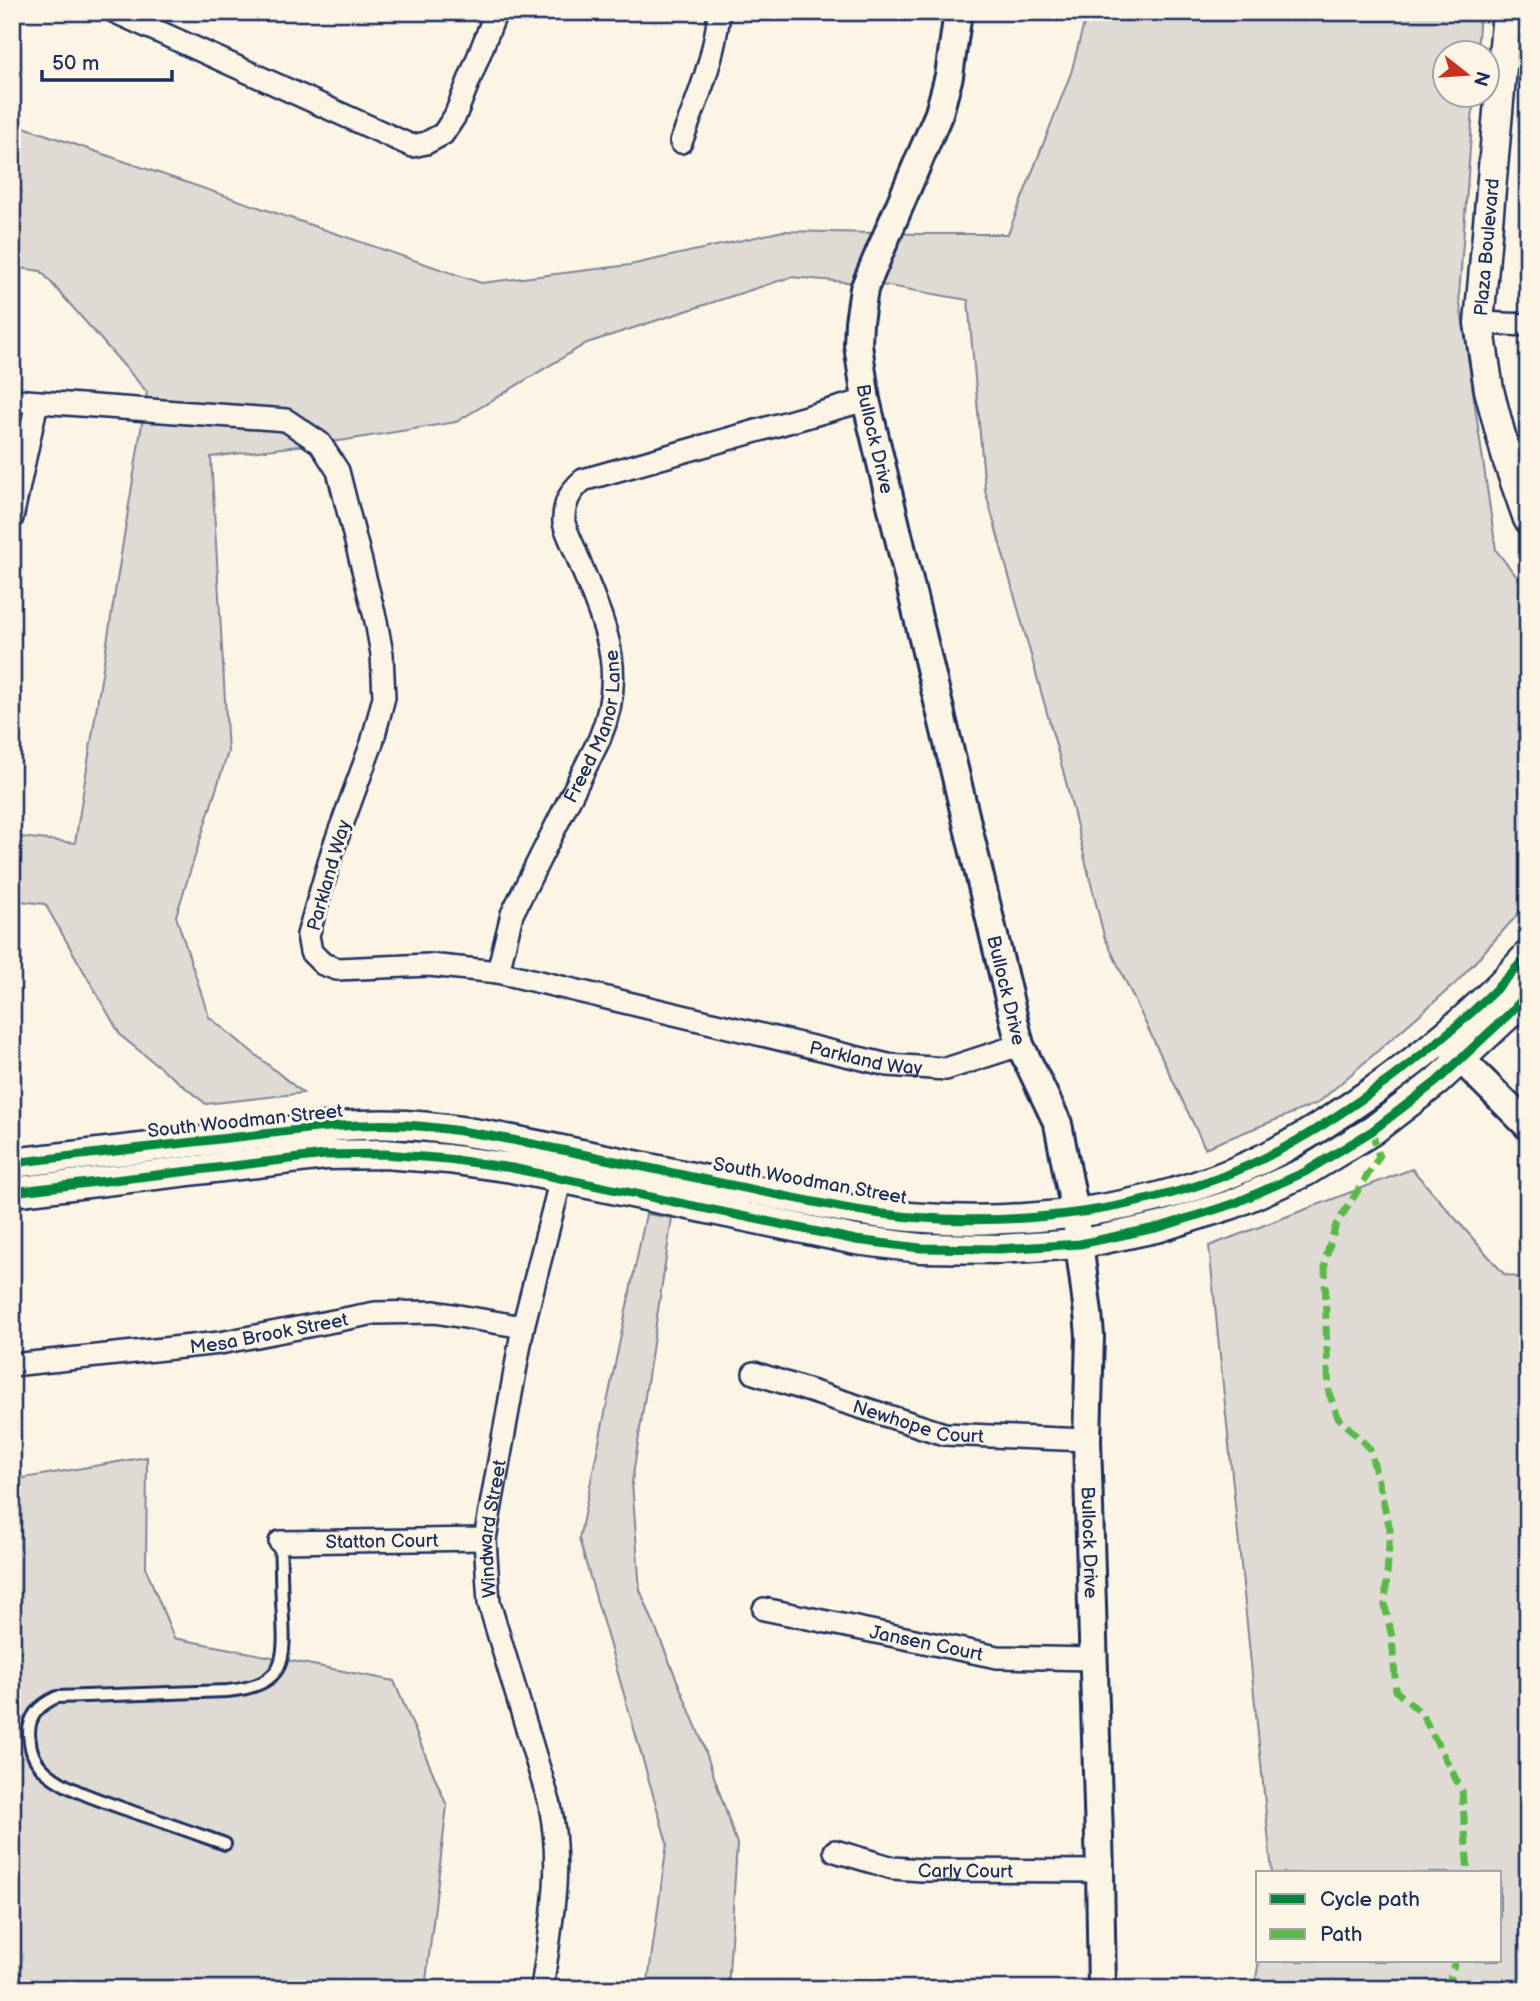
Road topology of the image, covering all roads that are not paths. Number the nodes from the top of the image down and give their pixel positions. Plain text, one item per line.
1 (115, 12) edge
2 (496, 12) edge
3 (719, 12) edge
4 (958, 12) edge
5 (1507, 12) edge
6 (681, 142) dead end
7 (1479, 323) junction
8 (1528, 325) edge
9 (12, 400) edge
10 (866, 400) junction
11 (37, 402) junction
12 (12, 518) edge
13 (1528, 519) edge
14 (1528, 955) edge
15 (499, 972) junction
16 (1528, 993) edge
17 (1445, 1037) junction
18 (1020, 1045) junction
19 (1462, 1060) junction
20 (1528, 1126) edge
21 (12, 1163) edge
22 (564, 1164) junction
23 (12, 1192) edge
24 (1075, 1212) junction
25 (1080, 1244) junction
26 (523, 1327) junction
27 (12, 1365) edge
28 (754, 1373) dead end
29 (1087, 1440) junction
30 (485, 1539) junction
31 (280, 1542) joint
32 (764, 1609) dead end
33 (1094, 1660) junction
34 (225, 1844) dead end
35 (835, 1850) dead end
36 (1100, 1871) junction
37 (542, 1989) edge
38 (1102, 1989) edge

1 - 2 street
3 - 6 street
4 - 10 street, Bullock Drive
5 - 7 main road, Plaza Boulevard
7 - 8 street
7 - 13 main road, Plaza Boulevard
9 - 11 street, Parkland Way
10 - 15 street, Freed Manor Lane
10 - 18 street, Bullock Drive
11 - 12 street
11 - 15 street, Parkland Way
14 - 17 main road, South Woodman Street
15 - 18 street, Parkland Way
16 - 19 main road, South Woodman Street
17 - 19 street
17 - 24 main road, South Woodman Street
18 - 24 street, Bullock Drive
19 - 20 street
19 - 25 main road, South Woodman Street
21 - 22 main road, South Woodman Street
22 - 23 main road, South Woodman Street
22 - 24 main road, South Woodman Street
22 - 25 main road, South Woodman Street
22 - 26 street, Windward Street
24 - 25 street, Bullock Drive
25 - 29 street, Bullock Drive
26 - 27 street, Mesa Brook Street
26 - 30 street, Windward Street
28 - 29 street, Newhope Court
29 - 33 street, Bullock Drive
30 - 31 street, Statton Court
30 - 37 street, Windward Street
31 - 34 lane
32 - 33 street, Jansen Court
33 - 36 street, Bullock Drive
35 - 36 street, Carly Court
36 - 38 street, Bullock Drive

